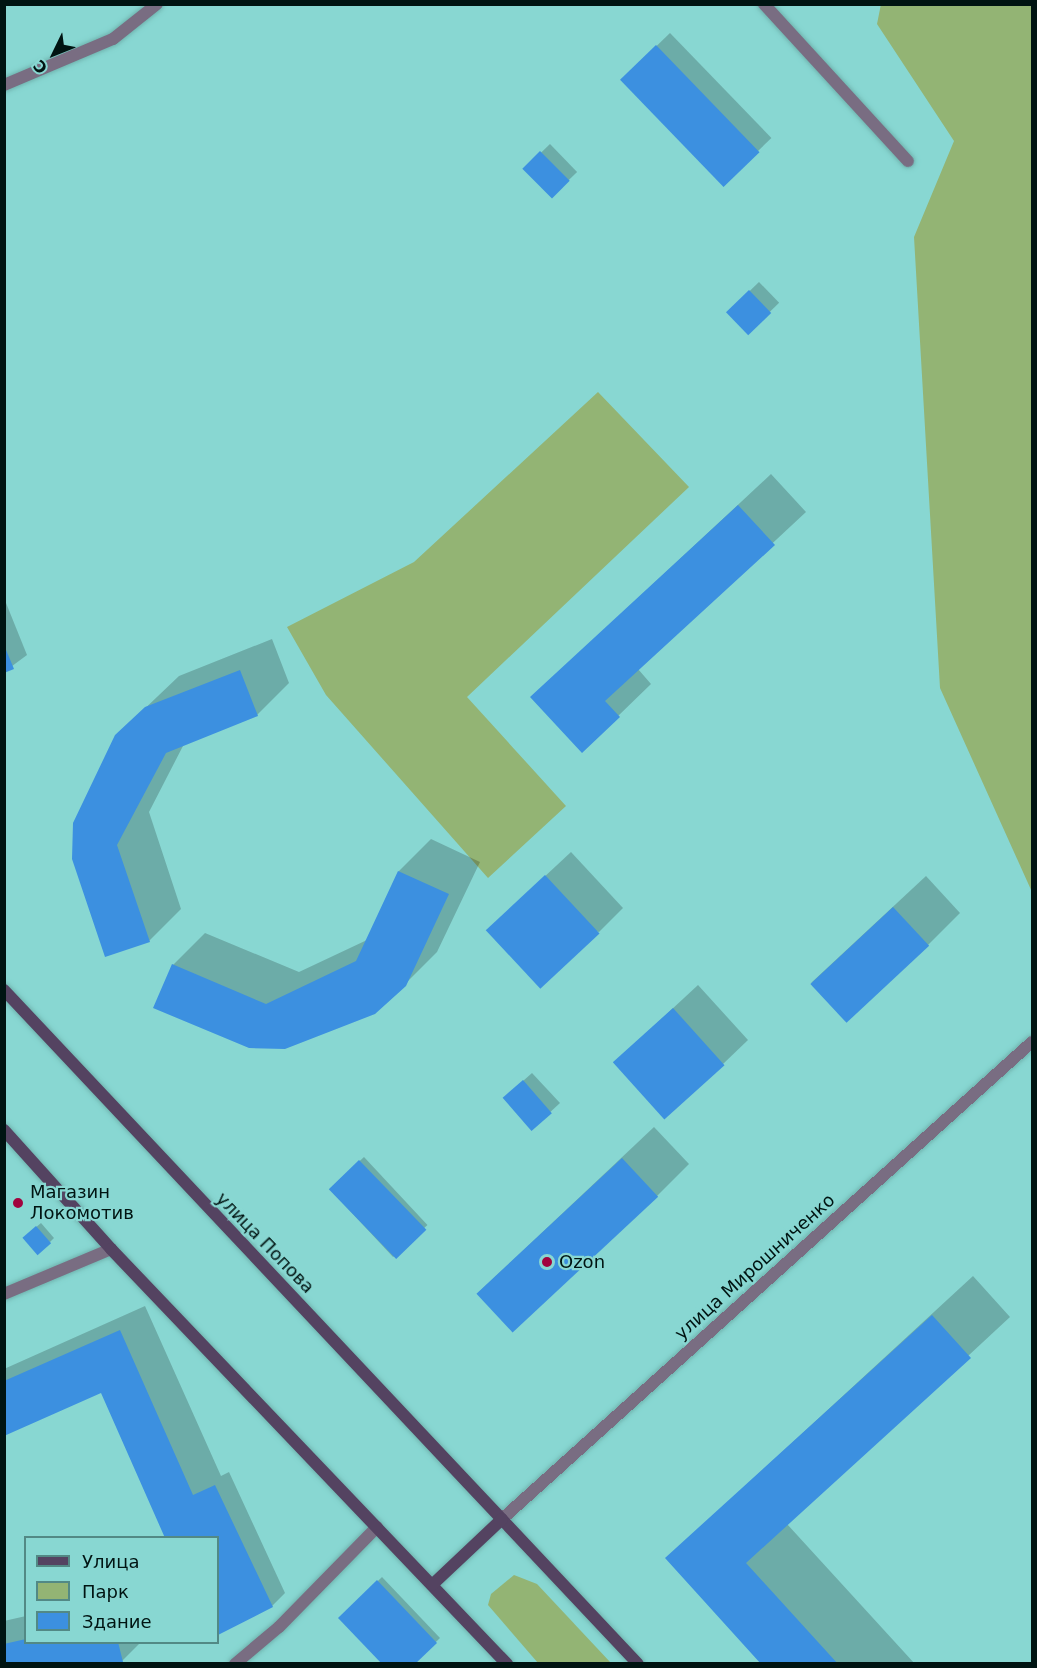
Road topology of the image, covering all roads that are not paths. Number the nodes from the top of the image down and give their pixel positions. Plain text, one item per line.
1 (157, 4) edge
2 (764, 4) edge
3 (4, 85) edge
4 (908, 161) dead end
5 (4, 990) edge
6 (1032, 1042) edge
7 (4, 1130) edge
8 (111, 1249) junction
9 (4, 1294) edge
10 (502, 1519) junction
11 (377, 1527) junction
12 (432, 1585) junction
13 (235, 1664) edge
14 (507, 1664) edge
15 (638, 1664) edge

1 - 3 street
2 - 4 street
5 - 10 street, улица Попова
6 - 10 street, улица Мирошниченко
7 - 8 street
8 - 9 street
8 - 11 street
10 - 12 street
10 - 15 street, улица Попова
11 - 12 street
11 - 13 street
12 - 14 street

